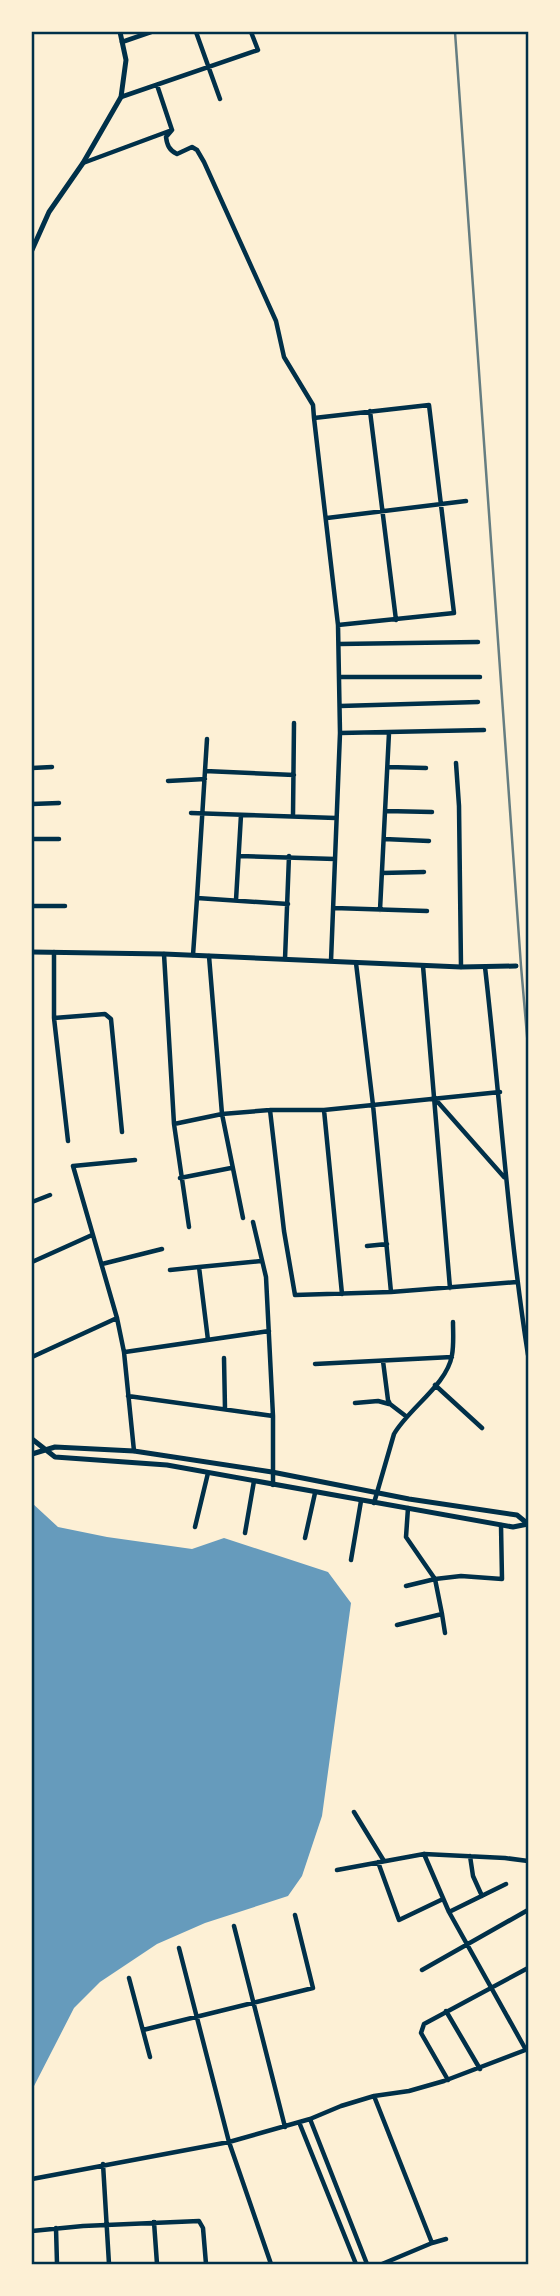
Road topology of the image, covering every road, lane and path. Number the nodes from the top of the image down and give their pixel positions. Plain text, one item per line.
1 (120, 32) edge
2 (151, 32) edge
3 (196, 32) edge
4 (251, 32) edge
5 (122, 42) junction
6 (208, 67) junction
7 (158, 85) junction
8 (121, 97) junction
9 (220, 99) dead end
10 (172, 130) junction
11 (83, 163) junction
12 (32, 250) edge
13 (370, 411) junction
14 (314, 418) junction
15 (466, 501) dead end
16 (440, 504) junction
17 (383, 511) junction
18 (327, 518) junction
19 (396, 620) junction
20 (338, 625) junction
21 (478, 642) dead end
22 (339, 644) junction
23 (340, 677) junction
24 (480, 677) dead end
25 (478, 702) dead end
26 (340, 706) junction
27 (294, 723) dead end
28 (484, 730) dead end
29 (340, 733) junction
30 (389, 733) junction
31 (207, 739) dead end
32 (456, 762) dead end
33 (52, 767) dead end
34 (388, 767) junction
35 (32, 768) edge
36 (426, 768) dead end
37 (205, 771) junction
38 (294, 775) junction
39 (205, 779) junction
40 (168, 781) dead end
41 (59, 803) dead end
42 (32, 804) edge
43 (386, 811) junction
44 (432, 812) dead end
45 (191, 813) dead end
46 (202, 814) junction
47 (241, 815) junction
48 (293, 816) junction
49 (336, 818) junction
50 (32, 839) edge
51 (59, 839) dead end
52 (384, 839) junction
53 (429, 841) dead end
54 (239, 856) junction
55 (289, 856) junction
56 (335, 859) junction
57 (424, 872) dead end
58 (383, 873) junction
59 (197, 898) junction
60 (236, 900) junction
61 (288, 904) junction
62 (32, 906) edge
63 (65, 906) dead end
64 (334, 908) junction
65 (380, 910) junction
66 (427, 911) dead end
67 (32, 952) edge
68 (54, 952) junction
69 (164, 954) junction
70 (193, 955) junction
71 (209, 956) junction
72 (285, 959) junction
73 (331, 961) junction
74 (356, 962) junction
75 (516, 965) dead end
76 (423, 966) junction
77 (461, 967) junction
78 (485, 967) junction
79 (54, 1018) junction
80 (500, 1092) junction
81 (435, 1099) junction
82 (373, 1105) junction
83 (270, 1110) junction
84 (324, 1110) junction
85 (222, 1115) junction
86 (174, 1124) junction
87 (122, 1132) dead end
88 (68, 1141) dead end
89 (135, 1160) dead end
90 (231, 1168) junction
91 (180, 1178) junction
92 (505, 1178) junction
93 (50, 1195) dead end
94 (32, 1202) edge
95 (243, 1217) dead end
96 (253, 1222) dead end
97 (189, 1227) dead end
98 (92, 1235) junction
99 (387, 1244) junction
100 (367, 1246) dead end
101 (162, 1249) dead end
102 (261, 1261) junction
103 (32, 1262) edge
104 (102, 1264) junction
105 (199, 1267) junction
106 (170, 1270) dead end
107 (517, 1282) junction
108 (450, 1289) junction
109 (391, 1292) junction
110 (342, 1295) junction
111 (117, 1318) junction
112 (453, 1322) dead end
113 (269, 1331) junction
114 (208, 1340) junction
115 (124, 1352) junction
116 (528, 1355) edge
117 (32, 1357) edge
118 (452, 1357) junction
119 (224, 1358) dead end
120 (383, 1361) junction
121 (314, 1364) dead end
122 (435, 1385) junction
123 (128, 1396) junction
124 (355, 1403) dead end
125 (390, 1404) junction
126 (225, 1409) junction
127 (273, 1416) junction
128 (407, 1417) junction
129 (482, 1428) dead end
130 (32, 1439) edge
131 (47, 1451) junction
132 (134, 1451) junction
133 (32, 1454) edge
134 (272, 1472) junction
135 (208, 1473) junction
136 (254, 1481) junction
137 (273, 1485) junction
138 (316, 1493) junction
139 (378, 1493) junction
140 (361, 1501) junction
141 (374, 1503) junction
142 (408, 1508) junction
143 (528, 1524) edge
144 (501, 1525) junction
145 (195, 1527) dead end
146 (245, 1533) dead end
147 (306, 1538) dead end
148 (351, 1560) dead end
149 (435, 1579) junction
150 (406, 1586) dead end
151 (442, 1614) junction
152 (397, 1625) dead end
153 (445, 1633) dead end
154 (354, 1812) dead end
155 (424, 1854) junction
156 (470, 1856) junction
157 (381, 1861) junction
158 (528, 1861) edge
159 (337, 1870) dead end
160 (506, 1884) dead end
161 (482, 1896) junction
162 (443, 1899) junction
163 (528, 1910) edge
164 (449, 1912) junction
165 (295, 1915) dead end
166 (234, 1926) dead end
167 (467, 1945) junction
168 (179, 1948) dead end
169 (528, 1968) edge
170 (422, 1970) dead end
171 (129, 1979) dead end
172 (490, 1987) junction
173 (254, 2002) junction
174 (446, 2011) junction
175 (196, 2017) junction
176 (144, 2030) junction
177 (527, 2049) edge
178 (150, 2057) dead end
179 (480, 2069) junction
180 (448, 2080) junction
181 (374, 2096) junction
182 (310, 2119) junction
183 (299, 2122) junction
184 (285, 2127) junction
185 (229, 2141) junction
186 (103, 2164) junction
187 (32, 2179) edge
188 (154, 2222) junction
189 (106, 2224) junction
190 (56, 2228) junction
191 (32, 2231) edge
192 (446, 2239) dead end
193 (432, 2243) junction
194 (57, 2264) edge
195 (109, 2264) edge
196 (157, 2264) edge
197 (206, 2264) edge
198 (271, 2264) edge
199 (356, 2264) edge
200 (367, 2264) edge
201 (382, 2264) edge

1 - 5 street
2 - 5 street
3 - 6 street
4 - 6 street
5 - 8 street
6 - 7 street
6 - 9 street
7 - 8 street
7 - 10 street
8 - 11 street
10 - 11 street
10 - 14 street
11 - 12 street
13 - 14 street
13 - 16 street
13 - 17 street
14 - 18 street
15 - 16 street
16 - 17 street
16 - 19 street
17 - 18 street
17 - 19 street
18 - 20 street
19 - 20 street
20 - 22 street
21 - 22 street
22 - 23 street
23 - 24 street
23 - 26 street
25 - 26 street
26 - 29 street
27 - 38 street
28 - 30 street
29 - 30 street
29 - 49 street
30 - 34 street
31 - 37 street
32 - 77 street
33 - 35 street
34 - 36 street
34 - 43 street
37 - 38 street
37 - 39 street
38 - 48 street
39 - 40 street
39 - 46 street
41 - 42 street
43 - 44 street
43 - 52 street
45 - 46 street
46 - 47 street
46 - 59 street
47 - 48 street
47 - 54 street
48 - 49 street
49 - 56 street
50 - 51 street
52 - 53 street
52 - 58 street
54 - 55 street
54 - 60 street
55 - 56 street
55 - 61 street
56 - 64 street
57 - 58 street
58 - 65 street
59 - 60 street
59 - 70 street
60 - 61 street
61 - 72 street
62 - 63 street
64 - 65 street
64 - 73 street
65 - 66 street
67 - 68 street
68 - 69 street
68 - 79 street
69 - 70 street
69 - 86 street
70 - 71 street
71 - 72 street
71 - 85 street
72 - 73 street
73 - 74 street
74 - 76 street
74 - 82 street
75 - 78 street
76 - 77 street
76 - 81 street
77 - 78 street
78 - 80 street
79 - 87 street
79 - 88 street
80 - 81 street
80 - 92 street
81 - 82 street
81 - 92 street
81 - 108 street
82 - 84 street
82 - 99 street
83 - 84 street
83 - 85 street
83 - 110 street
84 - 110 street
85 - 86 street
85 - 90 street
86 - 91 street
89 - 98 street
90 - 91 street
90 - 95 street
91 - 97 street
92 - 107 street
93 - 94 street
96 - 102 street
98 - 103 street
98 - 104 street
99 - 100 street
99 - 109 street
101 - 104 street
102 - 105 street
102 - 113 street
104 - 111 street
105 - 106 street
105 - 114 street
107 - 108 street
107 - 116 street
108 - 109 street
109 - 110 street
111 - 115 street
111 - 117 street
112 - 118 street
113 - 114 street
113 - 127 street
114 - 115 street
115 - 123 street
118 - 120 street
118 - 122 street
119 - 126 street
120 - 121 street
120 - 125 street
122 - 128 street
122 - 129 street
123 - 126 street
123 - 132 street
124 - 125 street
125 - 128 street
126 - 127 street
127 - 134 street
128 - 139 street
130 - 131 street
131 - 132 street
131 - 133 street
131 - 135 street
132 - 134 street
134 - 137 street
134 - 139 street
135 - 136 street
135 - 145 street
136 - 137 street
136 - 146 street
137 - 138 street
138 - 140 street
138 - 147 street
139 - 141 street
139 - 143 street
140 - 141 street
140 - 148 street
141 - 142 street
142 - 144 street
142 - 149 street
143 - 144 street
144 - 149 street
149 - 150 street
149 - 151 street
151 - 152 street
151 - 153 street
154 - 157 street
155 - 156 street
155 - 157 street
155 - 162 street
156 - 158 street
156 - 161 street
157 - 159 street
157 - 162 street
160 - 161 street
161 - 164 street
162 - 164 street
163 - 167 street
164 - 167 street
165 - 173 street
166 - 173 street
167 - 170 street
167 - 172 street
168 - 175 street
169 - 172 street
171 - 176 street
172 - 174 street
172 - 177 street
173 - 175 street
173 - 184 street
174 - 179 street
174 - 180 street
175 - 176 street
175 - 185 street
176 - 178 street
177 - 179 street
179 - 180 street
180 - 181 street
181 - 182 street
181 - 193 street
182 - 183 street
182 - 200 street
183 - 184 street
183 - 199 street
184 - 185 street
185 - 186 street
185 - 198 street
186 - 187 street
186 - 189 street
188 - 189 street
188 - 196 street
188 - 197 street
189 - 190 street
189 - 195 street
190 - 191 street
190 - 194 street
192 - 193 street
193 - 201 street

